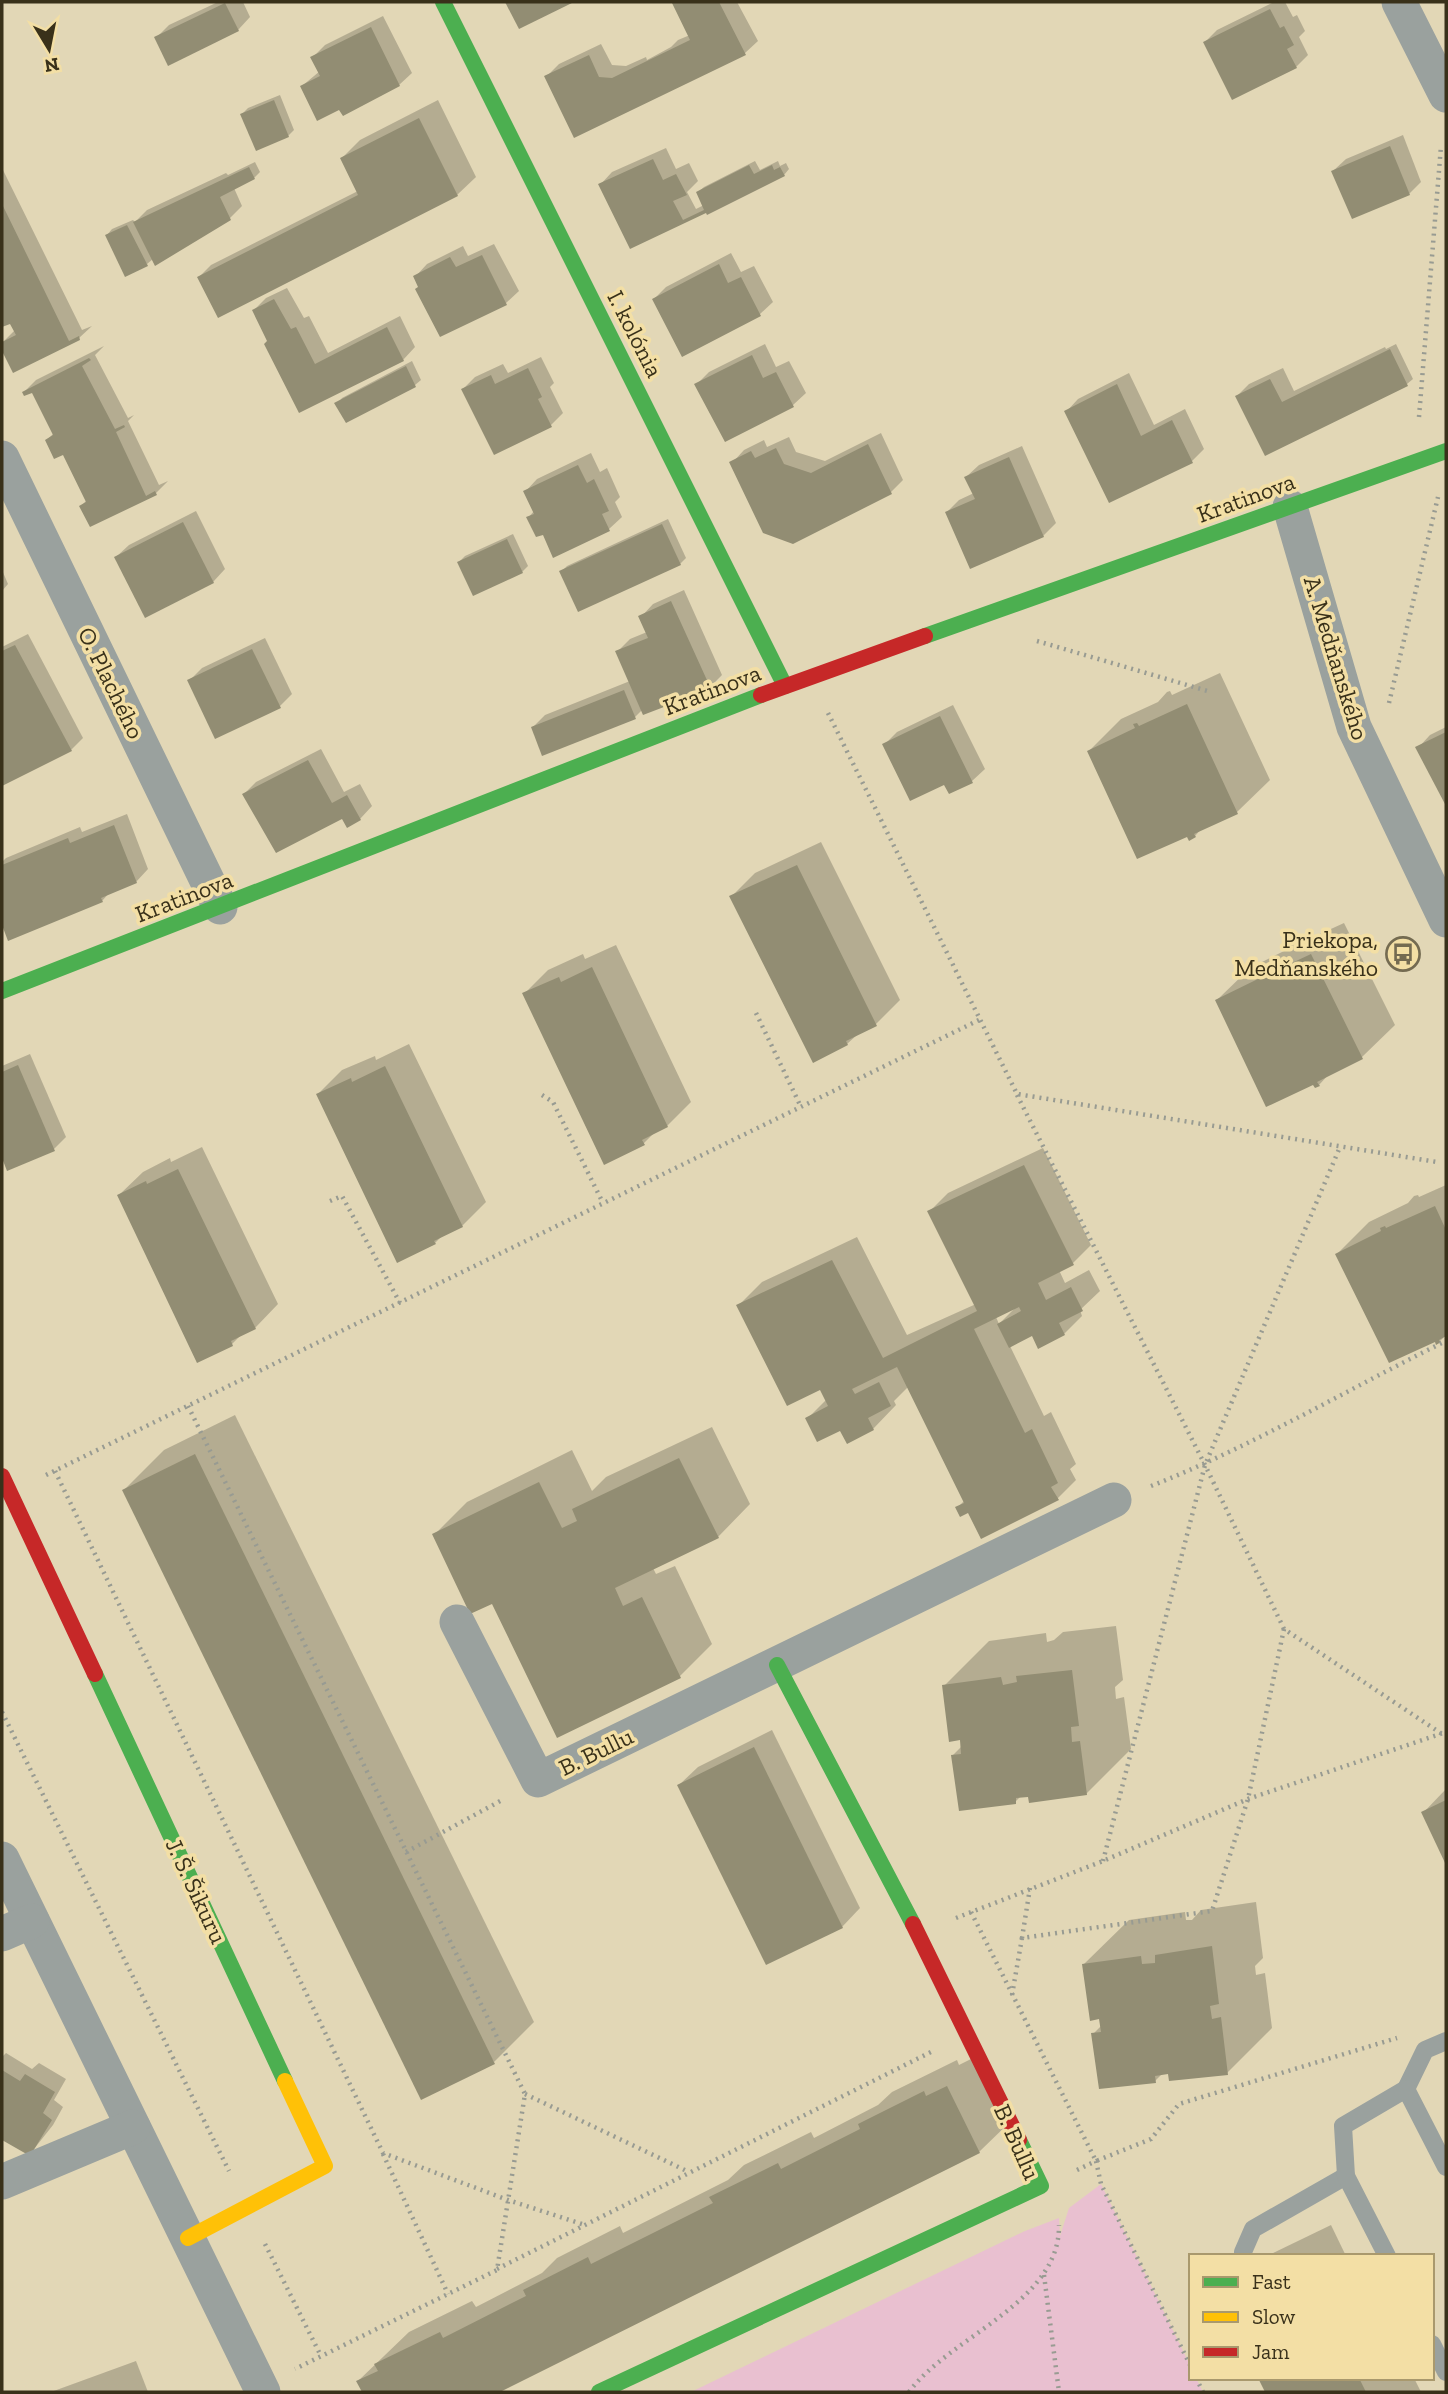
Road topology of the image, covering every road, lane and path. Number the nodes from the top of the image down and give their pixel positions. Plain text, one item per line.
1 (443, 2) edge
2 (1399, 2) edge
3 (1446, 94) edge
4 (1441, 146) dead end
5 (1418, 430) dead end
6 (1446, 451) edge
7 (2, 458) edge
8 (1439, 489) dead end
9 (1290, 507) junction
10 (1030, 639) dead end
11 (785, 687) junction
12 (1211, 692) dead end
13 (1389, 705) dead end
14 (824, 706) dead end
15 (220, 907) junction
16 (1446, 920) edge
17 (2, 991) edge
18 (756, 1013) dead end
19 (979, 1020) junction
20 (1017, 1094) junction
21 (542, 1095) dead end
22 (801, 1107) junction
23 (1340, 1147) junction
24 (1437, 1162) dead end
25 (330, 1201) dead end
26 (603, 1203) junction
27 (400, 1303) junction
28 (1446, 1342) edge
29 (188, 1406) junction
30 (1205, 1465) junction
31 (55, 1471) junction
32 (2, 1476) edge
33 (10, 1493) junction
34 (1114, 1500) joint
35 (457, 1622) dead end
36 (1284, 1629) junction
37 (777, 1665) junction
38 (2, 1712) edge
39 (1444, 1733) edge
40 (546, 1776) junction
41 (1248, 1799) junction
42 (406, 1852) junction
43 (2, 1859) edge
44 (1103, 1861) junction
45 (1030, 1888) junction
46 (971, 1912) junction
47 (17, 1927) edge
48 (918, 1933) junction
49 (1022, 1938) junction
50 (1012, 1997) junction
51 (966, 2034) junction
52 (1446, 2040) edge
53 (1425, 2050) junction
54 (1406, 2090) junction
55 (525, 2094) junction
56 (133, 2127) junction
57 (383, 2153) junction
58 (1096, 2161) junction
59 (1446, 2167) edge
60 (690, 2172) junction
61 (1346, 2176) junction
62 (1059, 2178) junction
63 (2, 2182) edge
64 (1041, 2186) junction
65 (508, 2200) junction
66 (247, 2207) junction
67 (585, 2225) junction
68 (188, 2238) junction
69 (1244, 2254) edge
70 (1386, 2254) edge
71 (497, 2270) junction
72 (1044, 2274) junction
73 (448, 2294) junction
74 (1434, 2348) edge
75 (321, 2356) junction
76 (1189, 2363) edge
77 (1446, 2372) edge
78 (262, 2390) edge
79 (599, 2392) edge
80 (909, 2392) edge
81 (1059, 2392) edge

1 - 11 street, I. kolónia
2 - 3 street
4 - 5 path
6 - 9 street, Kratinova
7 - 15 street, O. Plachého
8 - 13 path
9 - 11 street, Kratinova
9 - 16 street, A. Medňanského
10 - 12 path
11 - 15 street, Kratinova
14 - 19 path
15 - 17 street, Kratinova
18 - 22 path
19 - 20 path
19 - 22 path
20 - 23 path
20 - 30 path
21 - 26 path
22 - 26 path
23 - 24 path
23 - 30 path
25 - 27 path
26 - 27 path
27 - 29 path
28 - 30 path
29 - 31 path
29 - 42 path
30 - 34 path
30 - 36 path
30 - 44 path
31 - 33 path
31 - 57 path
32 - 33 street, J. Š. Šikuru
33 - 66 street, J. Š. Šikuru
34 - 37 street, B. Bullu
35 - 40 street, B. Bullu
36 - 39 path
36 - 41 path
37 - 40 street, B. Bullu
37 - 48 street, B. Bullu
38 - 66 path
39 - 41 path
40 - 42 path
41 - 44 path
41 - 49 path
42 - 55 path
43 - 47 street
44 - 45 path
45 - 46 path
45 - 49 path
46 - 48 path
46 - 50 path
47 - 56 street
48 - 51 street, B. Bullu
49 - 50 path
50 - 58 path
51 - 60 path
51 - 64 street, B. Bullu
52 - 53 lane
53 - 54 lane
53 - 58 path
54 - 59 lane
54 - 61 lane
55 - 60 path
55 - 65 path
56 - 63 street
56 - 68 street
57 - 65 path
57 - 73 path
58 - 62 path
58 - 76 path
60 - 67 path
61 - 69 lane
61 - 70 lane
62 - 64 path
62 - 72 path
64 - 79 street, B. Bullu
65 - 67 path
65 - 71 path
66 - 68 street, J. Š. Šikuru
66 - 75 path
67 - 71 path
68 - 78 street
71 - 73 path
72 - 80 path
72 - 81 path
73 - 75 path
74 - 77 lane
75 - 78 path

